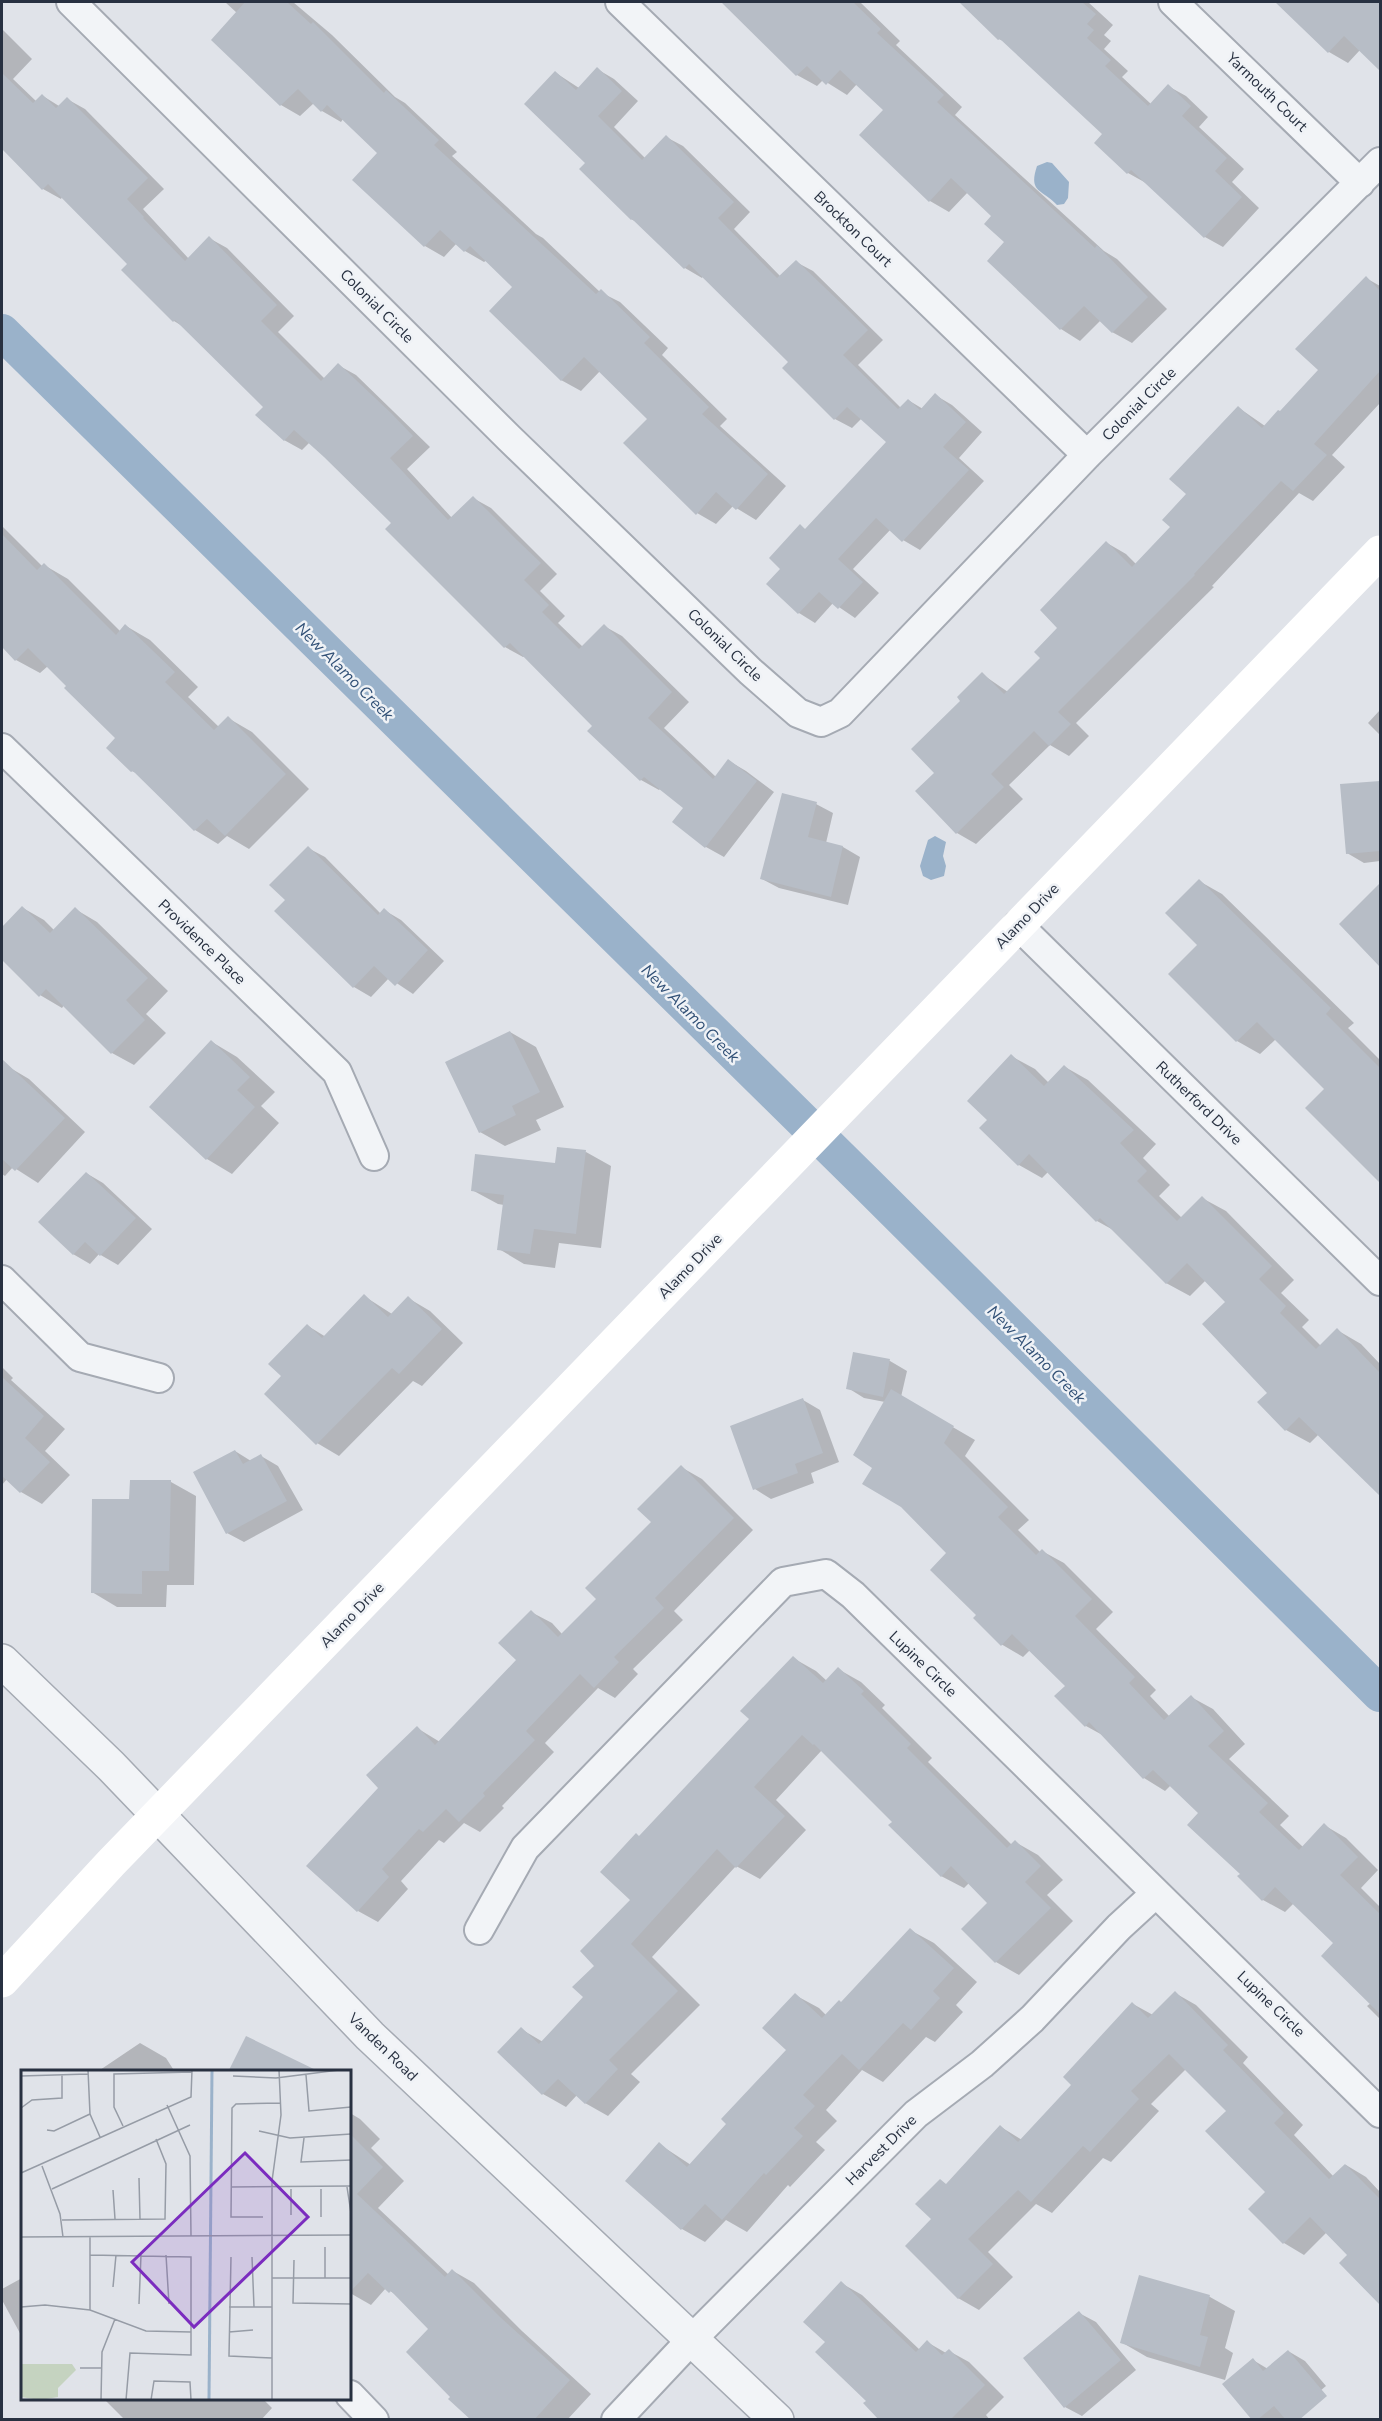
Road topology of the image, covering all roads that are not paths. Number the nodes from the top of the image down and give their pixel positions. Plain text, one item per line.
1 (71, 2) edge
2 (620, 2) edge
3 (1173, 2) edge
4 (1380, 162) edge
5 (1360, 183) junction
6 (1087, 456) junction
7 (1380, 552) edge
8 (2, 748) edge
9 (1018, 925) junction
10 (374, 1156) dead end
11 (2, 1280) edge
12 (1380, 1281) edge
13 (159, 1378) dead end
14 (2, 1661) edge
15 (158, 1814) junction
16 (1156, 1893) junction
17 (479, 1930) dead end
18 (2, 1982) edge
19 (1380, 2113) edge
20 (693, 2338) junction
21 (351, 2397) edge
22 (374, 2420) edge
23 (616, 2420) edge
24 (777, 2420) edge

1 - 6 street, Colonial Circle
2 - 6 street, Brockton Court
3 - 5 street, Yarmouth Court
4 - 5 street, Colonial Circle
5 - 6 street, Colonial Circle
7 - 9 main road, Alamo Drive
8 - 10 street, Providence Place
9 - 12 street, Rutherford Drive
9 - 15 main road, Alamo Drive
11 - 13 street
14 - 15 street, Vanden Road
15 - 18 main road, Alamo Drive
15 - 20 street, Vanden Road
16 - 17 street, Lupine Circle
16 - 19 street, Lupine Circle
16 - 20 street, Harvest Drive
20 - 23 street, Harvest Drive
20 - 24 street, Vanden Road
21 - 22 street

